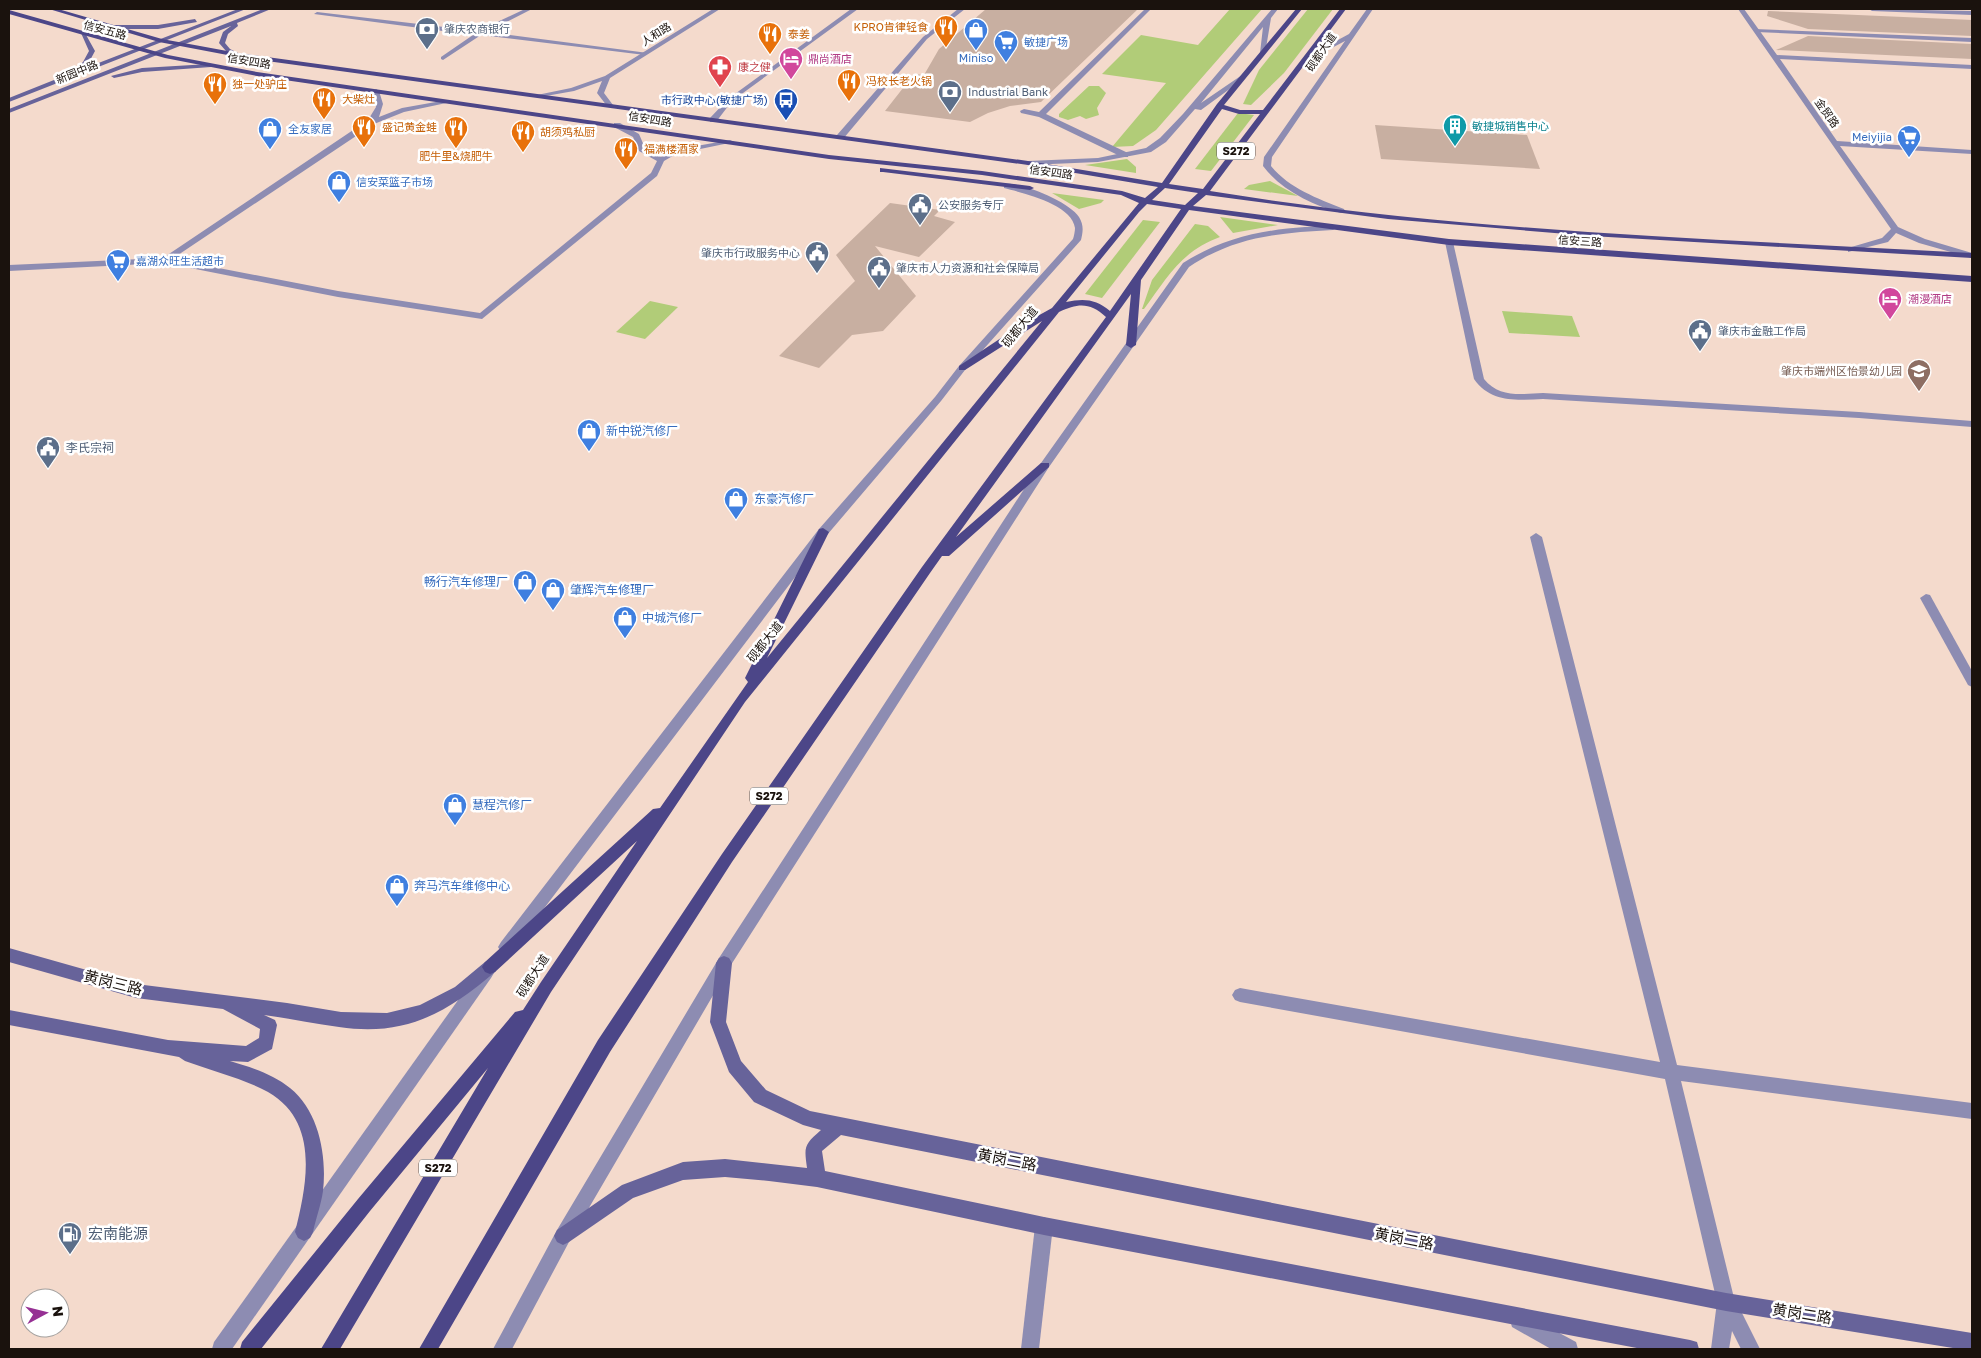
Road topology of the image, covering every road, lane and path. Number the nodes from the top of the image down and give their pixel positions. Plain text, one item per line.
1 (52, 9) edge
2 (243, 9) edge
3 (268, 9) edge
4 (530, 9) edge
5 (716, 9) edge
6 (856, 9) edge
7 (962, 9) edge
8 (1148, 9) edge
9 (1275, 9) edge
10 (1299, 9) edge
11 (1342, 9) edge
12 (1370, 9) edge
13 (1741, 9) edge
14 (1872, 9) edge
15 (9, 12) edge
16 (1972, 13) edge
17 (230, 14) junction
18 (317, 14) dead end
19 (254, 15) junction
20 (1268, 17) junction
21 (114, 27) junction
22 (1756, 30) junction
23 (480, 33) junction
24 (83, 34) junction
25 (1353, 34) junction
26 (1972, 40) edge
27 (161, 41) junction
28 (177, 44) junction
29 (140, 50) junction
30 (153, 53) junction
31 (645, 53) junction
32 (1263, 53) junction
33 (238, 55) junction
34 (1774, 57) junction
35 (443, 58) dead end
36 (1303, 61) junction
37 (209, 66) junction
38 (315, 66) junction
39 (1972, 67) edge
40 (1244, 76) junction
41 (68, 77) junction
42 (607, 77) junction
43 (290, 78) junction
44 (73, 86) junction
45 (376, 91) junction
46 (540, 95) junction
47 (9, 100) edge
48 (447, 102) junction
49 (608, 105) junction
50 (1220, 106) junction
51 (9, 111) edge
52 (1024, 111) dead end
53 (1266, 112) junction
54 (1041, 115) junction
55 (1186, 116) junction
56 (713, 120) junction
57 (371, 122) junction
58 (617, 126) junction
59 (840, 137) junction
60 (730, 142) junction
61 (1835, 143) junction
62 (1972, 152) edge
63 (1125, 155) junction
64 (829, 157) junction
65 (992, 158) junction
66 (662, 160) junction
67 (1028, 163) junction
68 (982, 173) junction
69 (1164, 185) junction
70 (1007, 186) junction
71 (1206, 191) junction
72 (1145, 201) junction
73 (1187, 207) junction
74 (1342, 211) junction
75 (1388, 217) junction
76 (1333, 228) junction
77 (1896, 229) junction
78 (1386, 235) junction
79 (1449, 242) junction
80 (1851, 250) junction
81 (1972, 256) edge
82 (165, 260) junction
83 (9, 268) edge
84 (1137, 276) junction
85 (1959, 278) joint
86 (1972, 280) edge
87 (1057, 308) junction
88 (1111, 317) junction
89 (1131, 345) junction
90 (962, 368) junction
91 (1972, 424) edge
92 (1045, 465) junction
93 (823, 532) junction
94 (1536, 537) dead end
95 (926, 570) junction
96 (1926, 598) dead end
97 (1972, 682) edge
98 (741, 699) junction
99 (674, 798) junction
100 (9, 955) edge
101 (724, 963) junction
102 (490, 967) junction
103 (546, 987) junction
104 (1240, 995) dead end
105 (220, 1002) junction
106 (9, 1017) edge
107 (168, 1048) junction
108 (1671, 1072) junction
109 (1972, 1111) edge
110 (838, 1126) junction
111 (817, 1178) junction
112 (1044, 1226) junction
113 (304, 1232) junction
114 (563, 1236) junction
115 (458, 1295) junction
116 (1726, 1302) junction
117 (1508, 1313) junction
118 (1972, 1342) edge
119 (222, 1349) edge
120 (249, 1349) edge
121 (330, 1349) edge
122 (428, 1349) edge
123 (436, 1349) edge
124 (502, 1349) edge
125 (1030, 1349) edge
126 (1569, 1349) edge
127 (1690, 1349) edge
128 (1720, 1349) edge
129 (1751, 1349) edge

1 - 21 main road, 信安五路
2 - 17 main road
3 - 19 main road
4 - 23 street
5 - 31 street, 人和路
6 - 56 street
7 - 59 street
8 - 54 street
9 - 20 street
10 - 32 main road, 砚都大道 / S272
11 - 36 main road, 砚都大道 / S272
12 - 25 street, 砚都大道
13 - 22 street, 金贸路
14 - 16 street
15 - 24 main road, 信安五路
17 - 21 main road
17 - 27 main road, 新园中路
18 - 23 street
19 - 28 main road, 新园中路
19 - 33 main road
20 - 32 street
20 - 55 street
21 - 27 main road, 信安五路
22 - 26 street
22 - 34 street, 金贸路
23 - 31 street
23 - 35 street
24 - 29 main road, 信安五路
24 - 41 main road
25 - 36 street
25 - 74 street, 砚都大道
27 - 28 main road, 信安五路
27 - 29 main road, 新园中路
28 - 30 main road, 新园中路
28 - 33 main road, 信安四路
29 - 30 main road, 信安五路
29 - 41 main road, 新园中路
30 - 37 main road, 信安四路
30 - 44 main road, 新园中路
31 - 42 street, 人和路
32 - 40 main road, 砚都大道 / S272
33 - 38 main road, 信安四路
34 - 39 street
34 - 61 street, 金贸路
36 - 53 main road, 砚都大道 / S272
37 - 43 main road, 信安四路
37 - 44 main road
38 - 43 main road
38 - 46 main road, 信安四路
40 - 50 main road, 砚都大道 / S272
40 - 55 street
41 - 47 main road, 新园中路
42 - 46 street, 人和路
42 - 49 street
43 - 45 main road, 信安四路
44 - 51 main road, 新园中路
45 - 48 main road, 信安四路
45 - 57 street
46 - 49 main road, 信安四路
48 - 57 street
48 - 58 main road, 信安四路
49 - 56 main road, 信安四路
50 - 53 main road
50 - 69 main road, 砚都大道 / S272
52 - 54 street
53 - 71 main road, 砚都大道 / S272
54 - 63 street
55 - 63 street
56 - 59 main road, 信安四路
57 - 82 street
58 - 60 main road, 信安四路
58 - 66 street
59 - 65 main road, 信安四路
60 - 64 main road, 信安四路
60 - 66 street
61 - 62 street
61 - 77 street, 金贸路
63 - 67 street
64 - 68 main road, 信安四路
64 - 70 main road
65 - 67 main road, 信安四路
65 - 68 main road
66 - 82 street
67 - 69 main road, 信安四路
68 - 72 main road, 信安四路
69 - 71 main road, 信安四路
69 - 72 main road, 砚都大道 / S272
70 - 72 main road
70 - 90 street
71 - 73 main road, 砚都大道 / S272
71 - 74 main road, 信安三路
72 - 73 main road, 信安三路
72 - 87 main road, 砚都大道 / S272
73 - 76 main road, 信安三路
73 - 84 main road, 砚都大道 / S272
74 - 75 main road, 信安三路
75 - 78 main road
75 - 80 main road, 信安三路
76 - 78 main road, 信安三路
76 - 89 street
77 - 80 street
77 - 81 street
78 - 79 main road, 信安三路
79 - 85 main road, 信安三路
79 - 91 street
80 - 81 main road, 信安三路
82 - 83 street
84 - 88 main road, 砚都大道 / S272
84 - 89 main road
85 - 86 street
87 - 88 main road
87 - 90 main road
87 - 98 main road, 砚都大道 / S272
88 - 95 main road, 砚都大道 / S272
89 - 92 street
90 - 93 street
92 - 95 main road
92 - 101 street
93 - 98 main road
93 - 102 street
94 - 108 street
95 - 115 main road, 砚都大道 / S272
96 - 97 street
98 - 99 main road, 砚都大道 / S272
99 - 102 main road
99 - 103 main road, 砚都大道 / S272
100 - 105 main road, 黄岗三路
101 - 110 main road, 黄岗二路
101 - 114 street
102 - 105 main road, 黄岗三路
102 - 113 street
103 - 120 main road
103 - 121 main road, 砚都大道 / S272
104 - 108 street
105 - 107 main road
106 - 107 main road
107 - 113 main road
108 - 109 street
108 - 116 street
110 - 111 main road
110 - 116 main road, 黄岗二路
111 - 112 main road
111 - 114 main road
112 - 117 main road
112 - 125 street
113 - 119 street
114 - 124 street
115 - 122 main road, 砚都大道 / S272
115 - 123 main road
116 - 118 main road, 黄岗二路
116 - 128 street
116 - 129 street
117 - 126 street
117 - 127 main road

